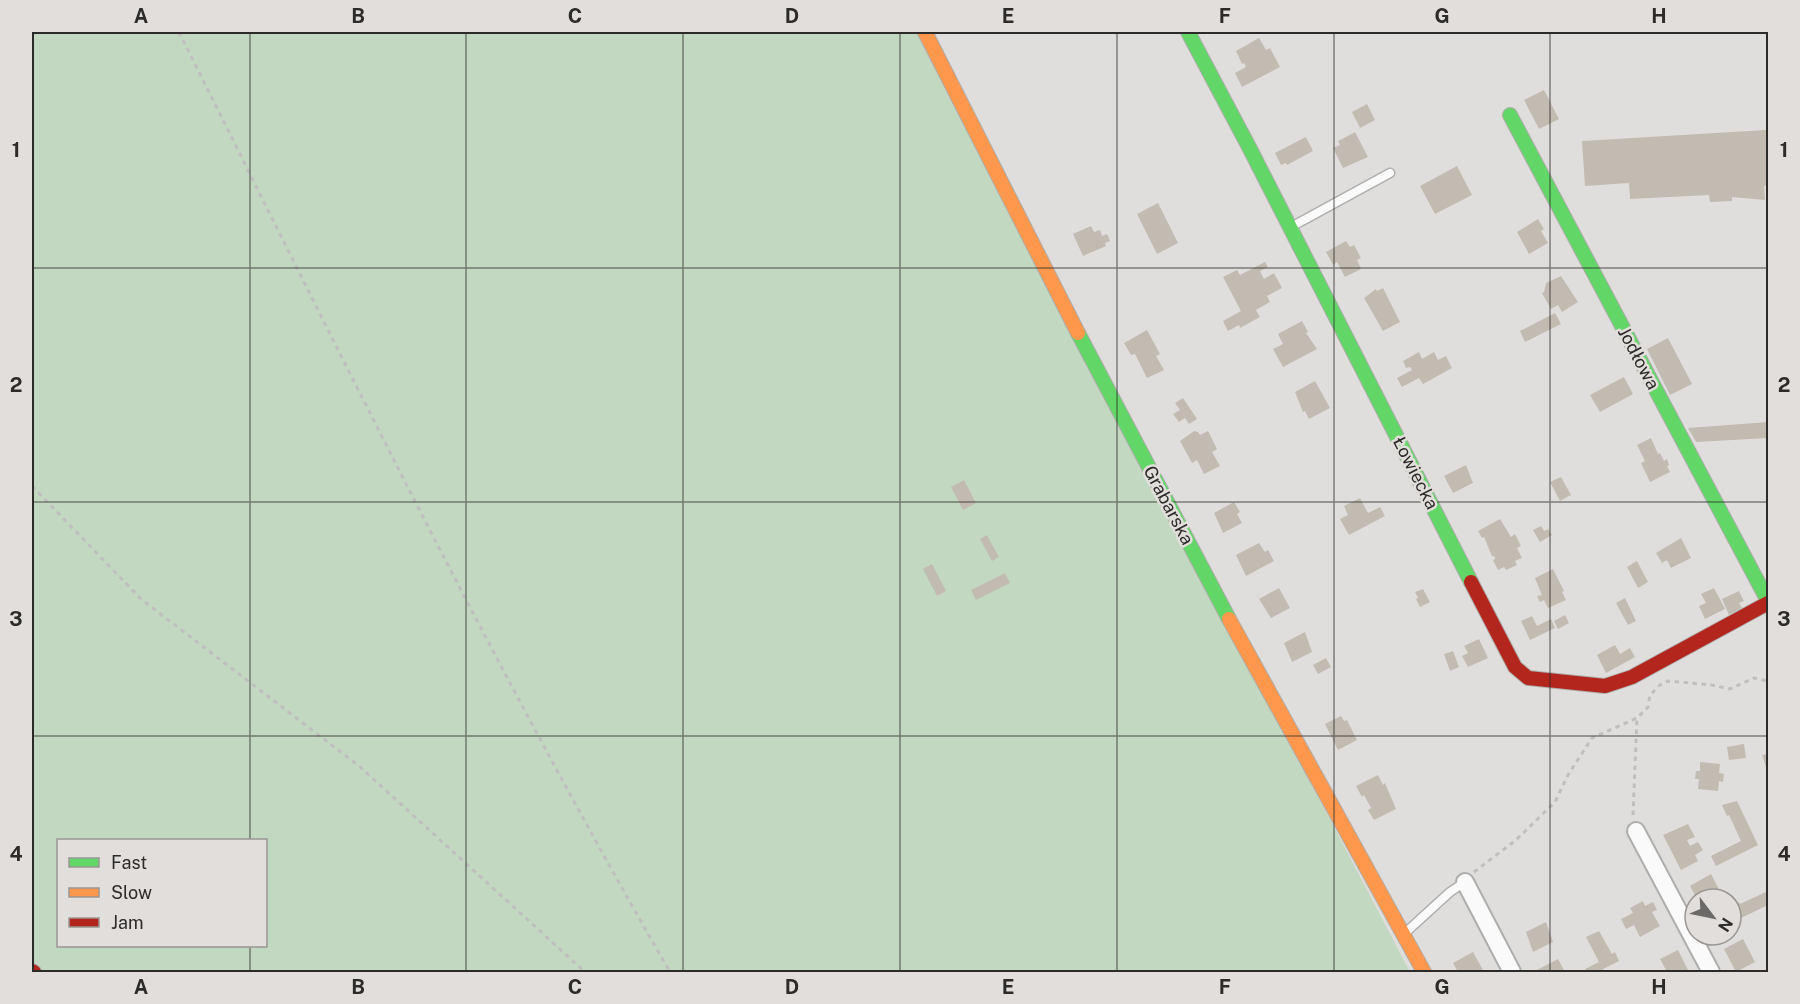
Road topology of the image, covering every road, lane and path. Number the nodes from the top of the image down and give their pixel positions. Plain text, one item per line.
1 (179, 32) edge
2 (925, 32) edge
3 (1188, 32) edge
4 (1510, 115) dead end
5 (1390, 173) dead end
6 (1290, 228) junction
7 (32, 486) edge
8 (1768, 602) edge
9 (1768, 681) edge
10 (1637, 718) junction
11 (1636, 831) joint
12 (1465, 882) junction
13 (1404, 933) junction
14 (585, 972) edge
15 (670, 972) edge
16 (1425, 972) edge
17 (1512, 972) edge
18 (1711, 972) edge

1 - 15 path
2 - 13 street, Grabarska
3 - 6 street, Łowiecka
4 - 8 street, Jodłowa
5 - 6 lane
6 - 8 street, Łowiecka
7 - 14 path
9 - 10 path
10 - 11 path
10 - 12 path
11 - 18 street
12 - 13 lane
12 - 17 street
13 - 16 street, Grabarska

